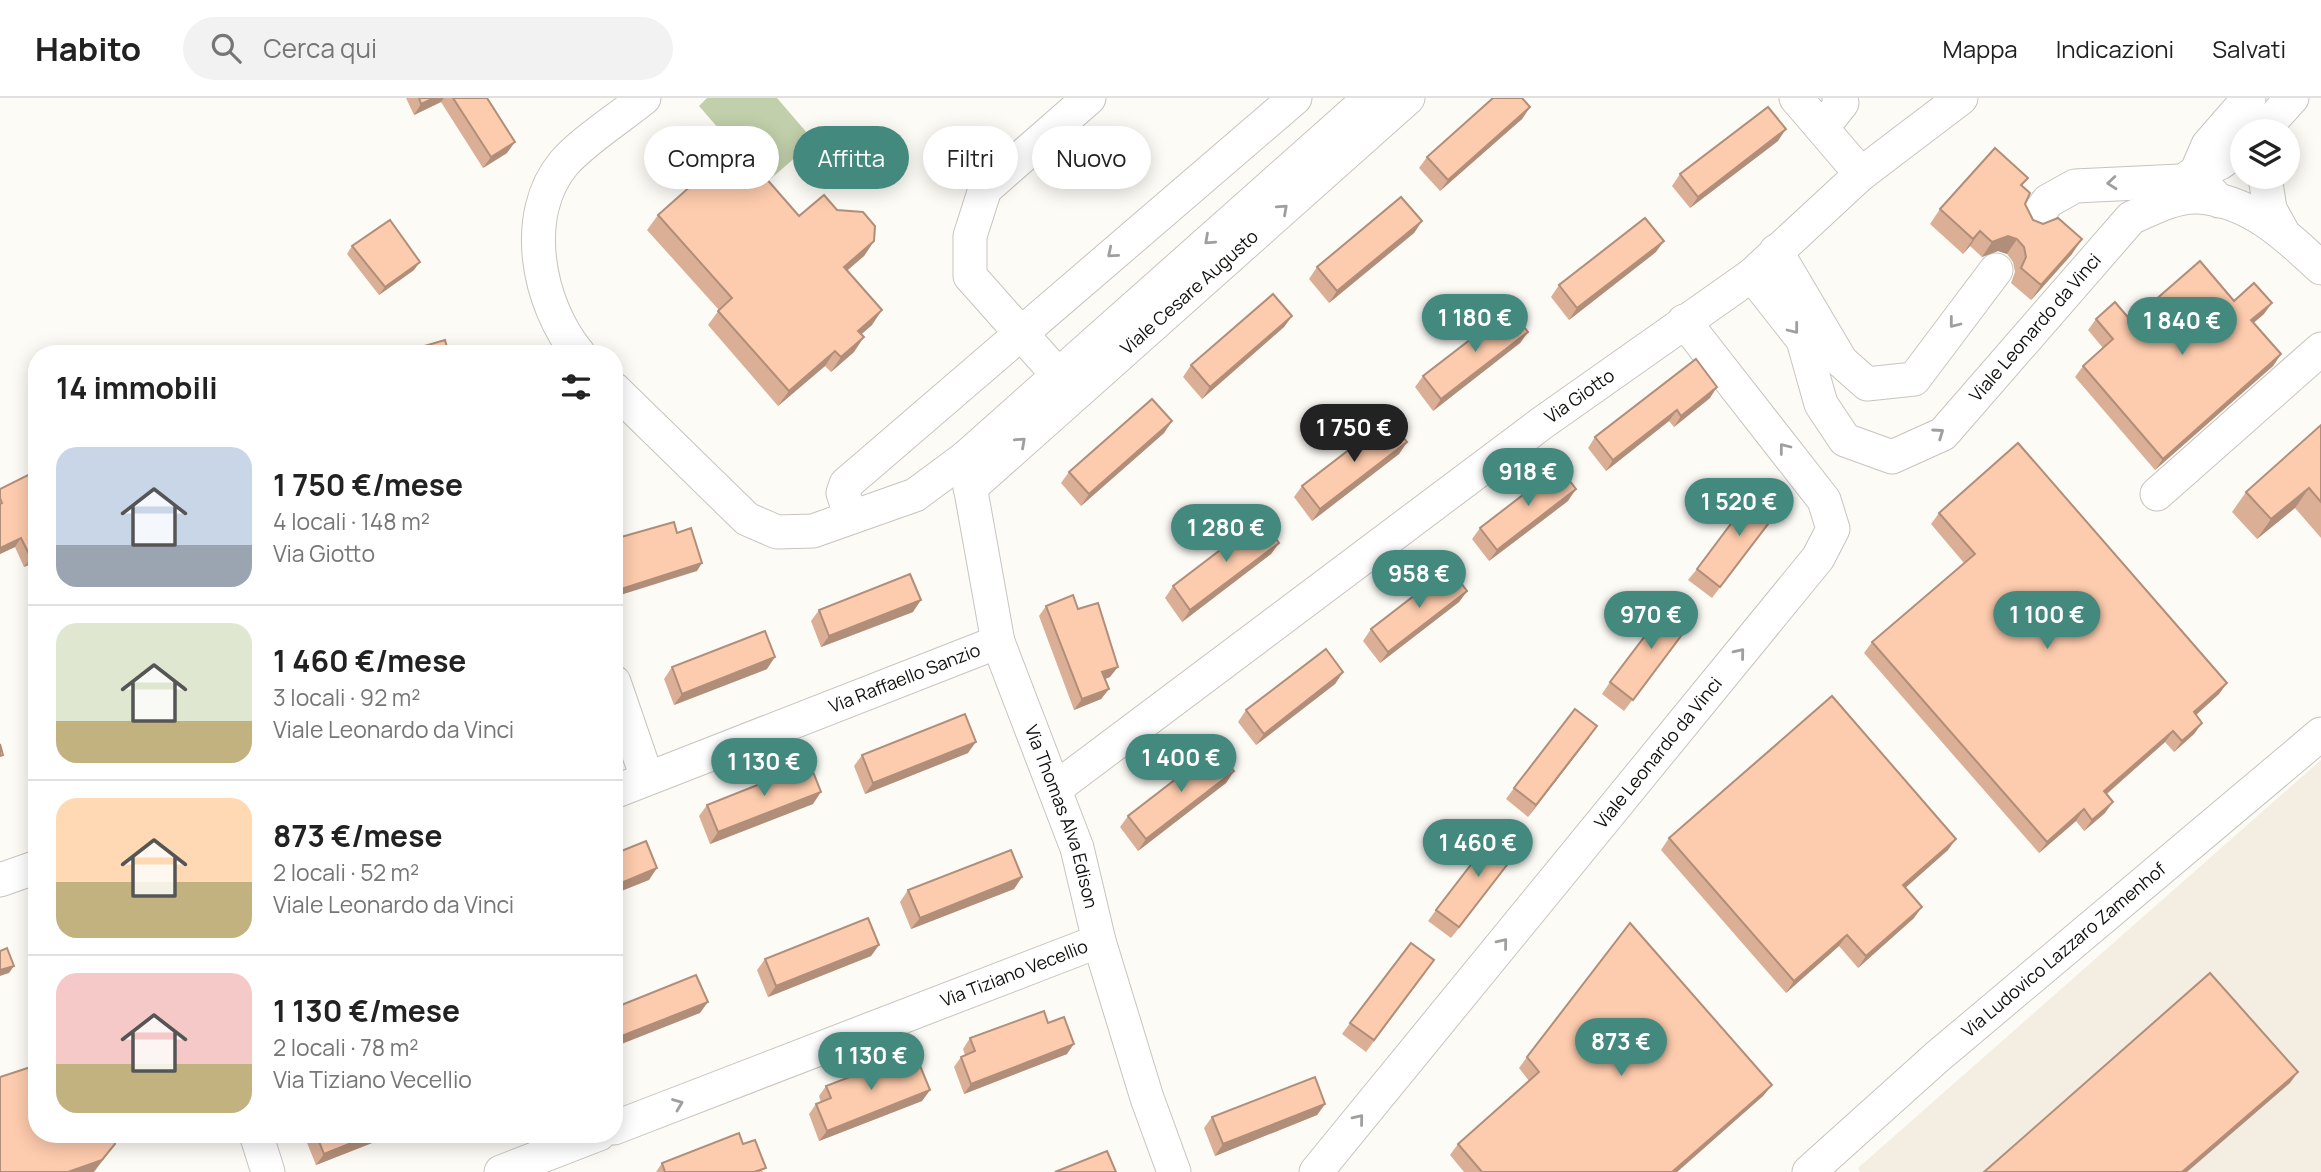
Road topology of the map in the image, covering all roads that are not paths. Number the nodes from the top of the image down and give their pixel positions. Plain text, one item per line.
1 (644, 98) edge
2 (1089, 98) edge
3 (1294, 98) edge
4 (1370, 98) edge
5 (1408, 98) edge
6 (1796, 98) edge
7 (1839, 98) edge
8 (1961, 98) edge
9 (2249, 98) edge
10 (2292, 98) edge
11 (2273, 119) edge
12 (1822, 128) junction
13 (2230, 156) edge
14 (1861, 174) junction
15 (2187, 178) junction
16 (2267, 189) edge
17 (2278, 189) edge
18 (2220, 202) junction
19 (2131, 218) junction
20 (2034, 220) edge
21 (2282, 231) junction
22 (1776, 251) junction
23 (2321, 268) edge
24 (1996, 270) dead end
25 (1752, 275) junction
26 (1684, 321) junction
27 (1021, 330) junction
28 (572, 345) edge
29 (2321, 349) edge
30 (1058, 375) junction
31 (623, 398) edge
32 (967, 473) junction
33 (2157, 494) dead end
34 (851, 517) junction
35 (998, 642) junction
36 (623, 708) edge
37 (2321, 734) edge
38 (647, 778) junction
39 (623, 788) edge
40 (1056, 788) junction
41 (28, 870) edge
42 (0, 880) edge
43 (1099, 941) junction
44 (623, 1125) edge
45 (260, 1143) edge
46 (576, 1143) edge
47 (268, 1172) edge
48 (501, 1172) edge
49 (1174, 1172) edge
50 (1316, 1172) edge
51 (1810, 1172) edge

1 - 28 street
2 - 27 street
3 -> 27 street
4 -> 30 street, Viale Cesare Augusto
32 -> 5 street, Viale Cesare Augusto
6 - 12 street
7 - 12 street
8 - 14 street, Via Giotto
9 - 15 street
10 - 11 street, Viale Leonardo da Vinci
12 - 14 street
13 - 15 street, Viale Leonardo da Vinci
14 - 22 street, Via Giotto
15 - 18 street
15 - 19 street, Viale Leonardo da Vinci
15 -> 20 street, Viale Leonardo da Vinci
16 - 21 street, Viale Leonardo da Vinci
17 - 21 street
18 - 19 street, Viale Leonardo da Vinci
18 - 21 street, Viale Leonardo da Vinci
25 -> 19 street, Viale Leonardo da Vinci
21 - 23 street, Viale Leonardo da Vinci
24 -> 22 street
22 - 25 street, Via Giotto
25 - 26 street, Via Giotto
26 - 40 street, Via Giotto
50 -> 26 street, Viale Leonardo da Vinci
27 - 30 street
27 - 34 street
29 - 33 street
30 - 32 street, Viale Cesare Augusto
31 - 34 street
32 - 34 street
32 - 35 street, Via Thomas Alva Edison
35 - 38 street, Via Raffaello Sanzio
35 - 40 street, Via Thomas Alva Edison
36 - 38 street
37 - 51 street, Via Ludovico Lazzaro Zamenhof
38 - 39 street, Via Raffaello Sanzio
40 - 43 street, Via Thomas Alva Edison
41 - 42 street
44 -> 43 street, Via Tiziano Vecellio
43 - 49 street, Via Thomas Alva Edison
45 - 47 street
46 - 48 street

